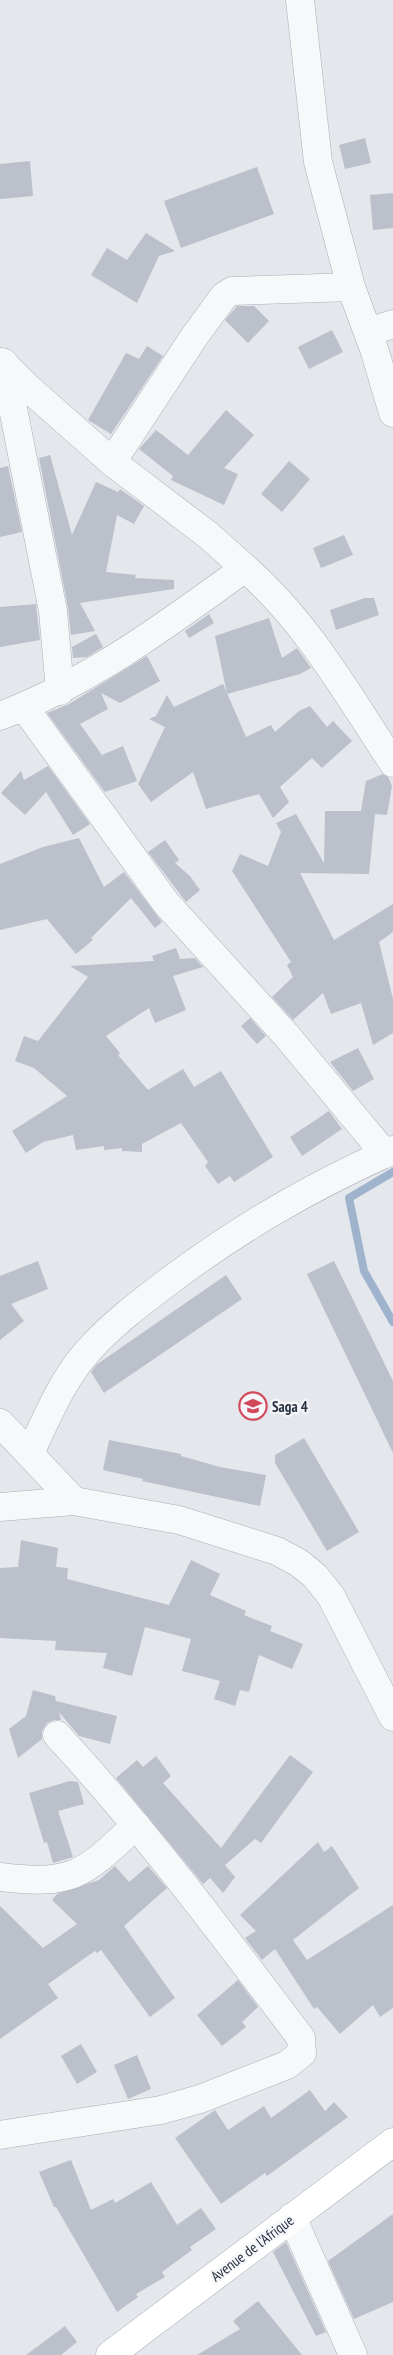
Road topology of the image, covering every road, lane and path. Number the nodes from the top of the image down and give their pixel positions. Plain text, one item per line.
1 (300, 0) edge
2 (351, 287) junction
3 (393, 324) edge
4 (368, 332) junction
5 (2, 361) edge
6 (393, 413) edge
7 (112, 462) junction
8 (245, 568) junction
9 (60, 691) junction
10 (12, 711) edge
11 (393, 763) edge
12 (389, 1152) edge
13 (0, 1423) edge
14 (30, 1452) junction
15 (74, 1501) junction
16 (0, 1508) edge
17 (393, 1717) edge
18 (57, 1735) dead end
19 (136, 1825) junction
20 (0, 1877) edge
21 (0, 2135) edge
22 (393, 2142) edge
23 (292, 2217) junction
24 (121, 2352) edge
25 (353, 2355) edge

1 - 2 street
2 - 4 street
2 - 7 street
3 - 4 street
4 - 6 street
5 - 7 street
5 - 9 street
7 - 8 street
8 - 9 street
8 - 11 street
9 - 10 street
10 - 12 street
12 - 14 street
13 - 14 street
14 - 15 street
15 - 16 street
15 - 17 street
18 - 19 street
19 - 20 street
19 - 21 street
22 - 23 main road, Avenue de l'Afrique
23 - 24 main road, Avenue de l'Afrique
23 - 25 street

